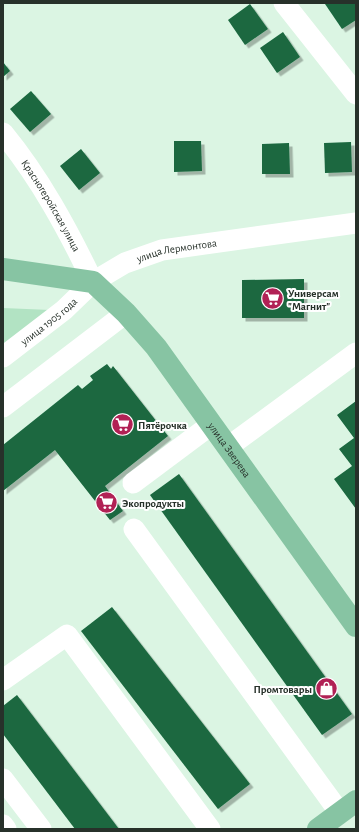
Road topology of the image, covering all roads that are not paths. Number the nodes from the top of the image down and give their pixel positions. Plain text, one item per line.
1 (284, 3) edge
2 (356, 94) edge
3 (3, 133) edge
4 (356, 223) edge
5 (3, 269) edge
6 (93, 282) junction
7 (126, 313) junction
8 (356, 353) edge
9 (3, 357) edge
10 (3, 407) edge
11 (212, 424) junction
12 (228, 447) junction
13 (133, 483) dead end
14 (134, 529) dead end
15 (356, 626) edge
16 (3, 680) edge
17 (3, 779) edge
18 (348, 807) edge
19 (3, 825) edge
20 (6, 829) edge
21 (42, 829) edge
22 (210, 829) edge
23 (318, 829) edge

1 - 2 street
3 - 6 street, Красногеройская улица
4 - 6 street, улица Лермонтова
5 - 6 main road
6 - 7 main road, улица Зверева
6 - 9 street, улица 1905 года
7 - 10 street
7 - 11 main road, улица Зверева
8 - 12 street
11 - 12 main road, улица Зверева
11 - 13 street
12 - 15 main road, улица Зверева
14 - 18 street
16 - 22 street
17 - 21 street
18 - 23 main road
19 - 20 street

